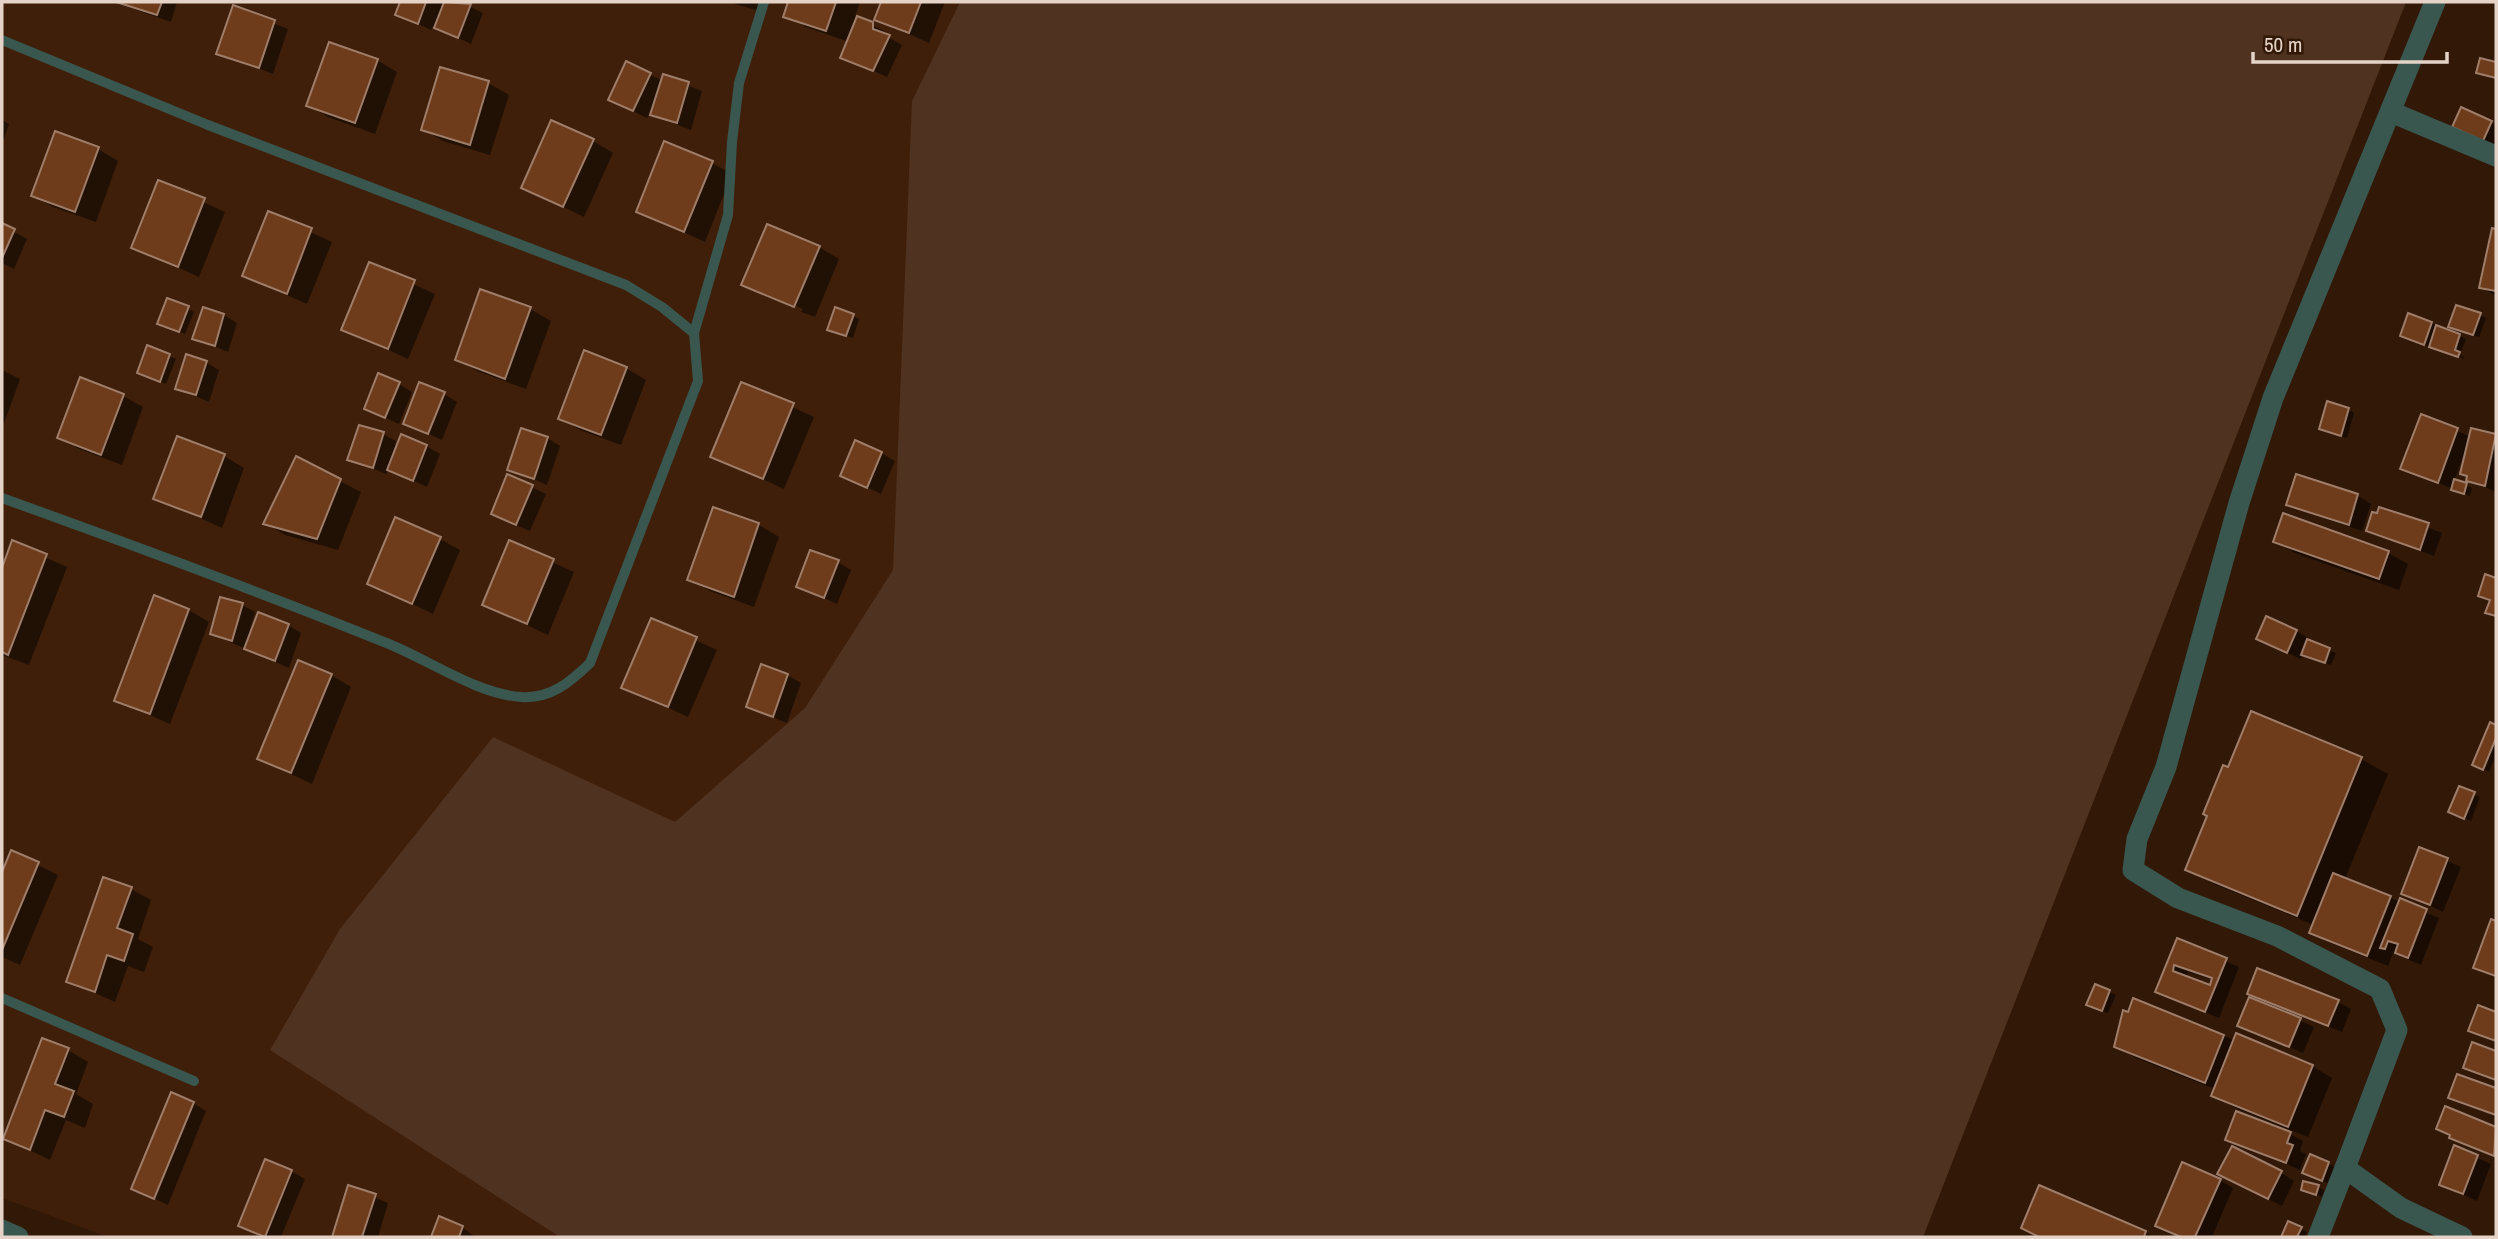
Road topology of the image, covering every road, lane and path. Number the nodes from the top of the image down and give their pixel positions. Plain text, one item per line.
1 (764, 2) edge
2 (2435, 2) edge
3 (2, 40) edge
4 (2391, 112) junction
5 (2496, 156) edge
6 (694, 334) junction
7 (2, 498) edge
8 (2, 998) edge
9 (194, 1081) dead end
10 (2345, 1168) junction
11 (2, 1230) edge
12 (18, 1237) edge
13 (2318, 1237) edge
14 (2462, 1237) edge

1 - 6 lane
2 - 4 street
3 - 6 lane
4 - 5 street
4 - 10 street
6 - 7 lane
8 - 9 lane
10 - 13 street
10 - 14 street
11 - 12 street

